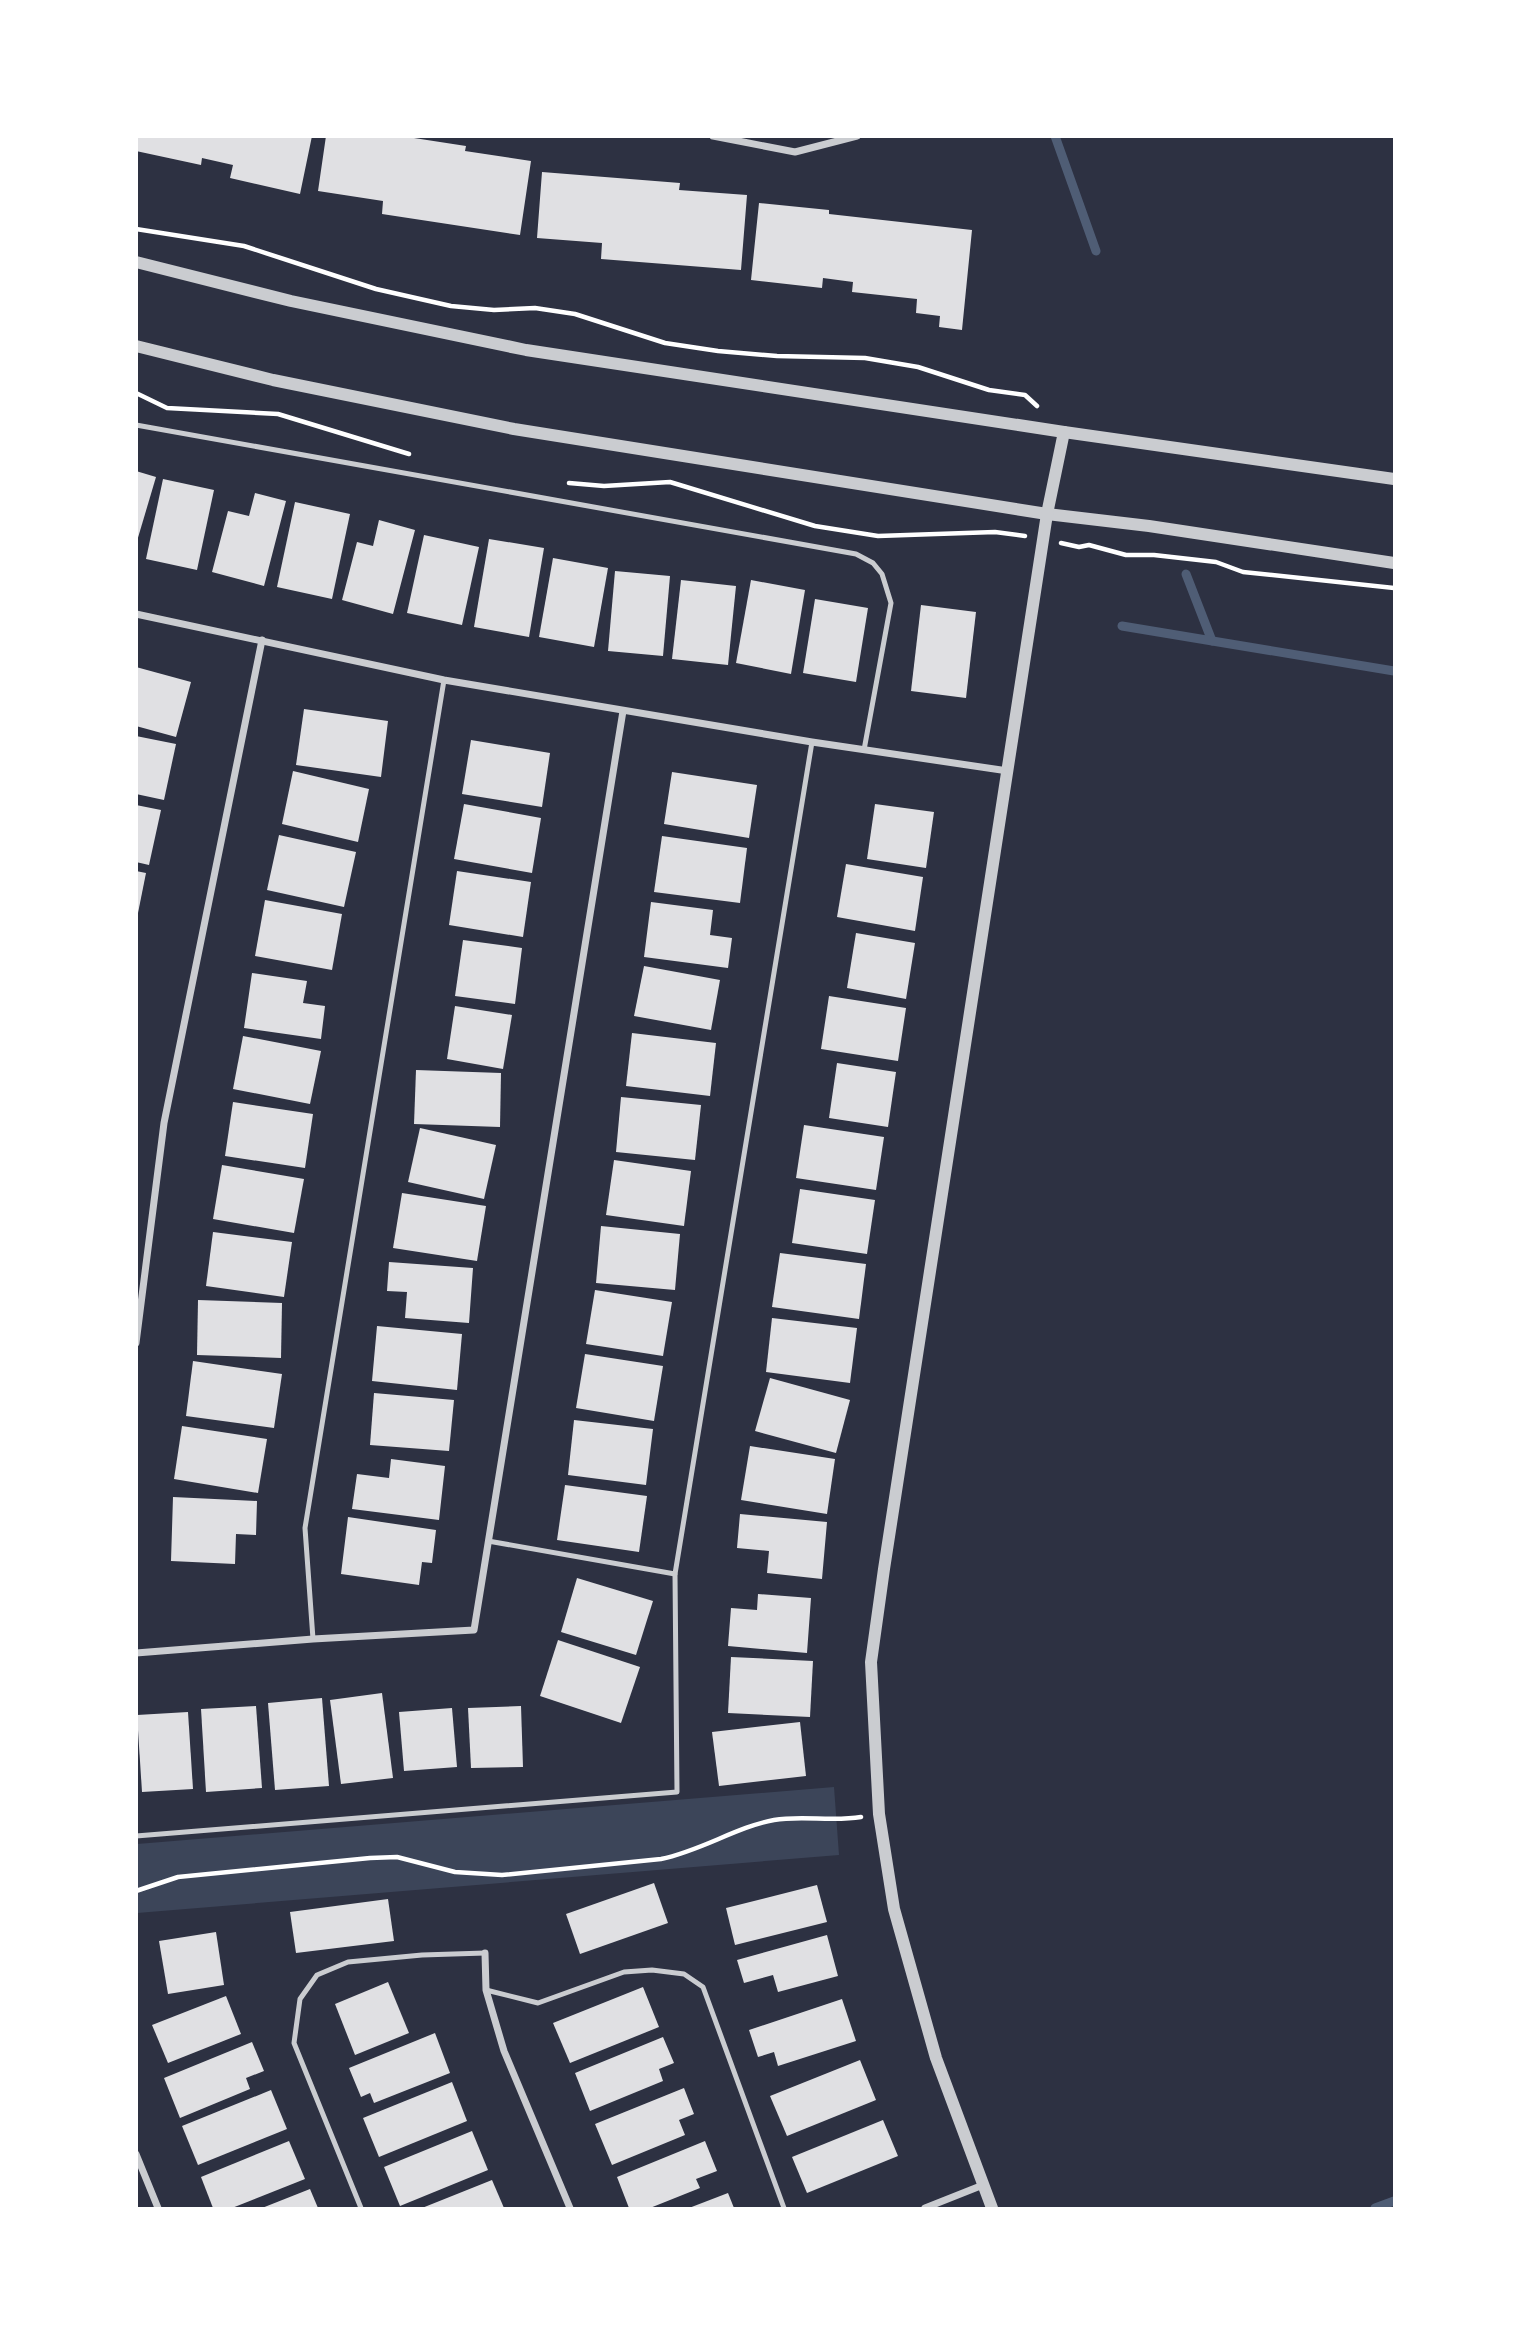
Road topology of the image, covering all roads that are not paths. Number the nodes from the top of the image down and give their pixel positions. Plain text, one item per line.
1 (713, 136) edge
2 (857, 136) edge
3 (136, 262) edge
4 (136, 346) edge
5 (136, 425) edge
6 (1064, 432) junction
7 (1395, 479) edge
8 (1047, 514) junction
9 (1395, 563) edge
10 (136, 614) edge
11 (262, 640) junction
12 (444, 680) junction
13 (623, 711) junction
14 (812, 742) junction
15 (864, 750) junction
16 (1008, 771) junction
17 (136, 1343) edge
18 (488, 1541) junction
19 (675, 1574) junction
20 (313, 1639) junction
21 (136, 1653) edge
22 (136, 1836) edge
23 (485, 1953) joint
24 (486, 1990) junction
25 (136, 2154) edge
26 (983, 2185) junction
27 (158, 2208) edge
28 (361, 2208) edge
29 (570, 2208) edge
30 (784, 2208) edge
31 (925, 2208) edge
32 (992, 2208) edge

1 - 2 street
3 - 6 street
4 - 8 street
5 - 15 lane
6 - 7 street
6 - 8 street
8 - 9 street
8 - 16 street
10 - 11 street
11 - 12 street
11 - 17 street
12 - 13 street
12 - 20 lane
13 - 14 street
13 - 18 street
14 - 15 street
14 - 19 lane
15 - 16 street
16 - 26 street
18 - 19 lane
18 - 20 street
19 - 22 lane
20 - 21 street
23 - 24 street
23 - 28 lane
24 - 29 street
24 - 30 lane
25 - 27 street
26 - 31 street
26 - 32 street

